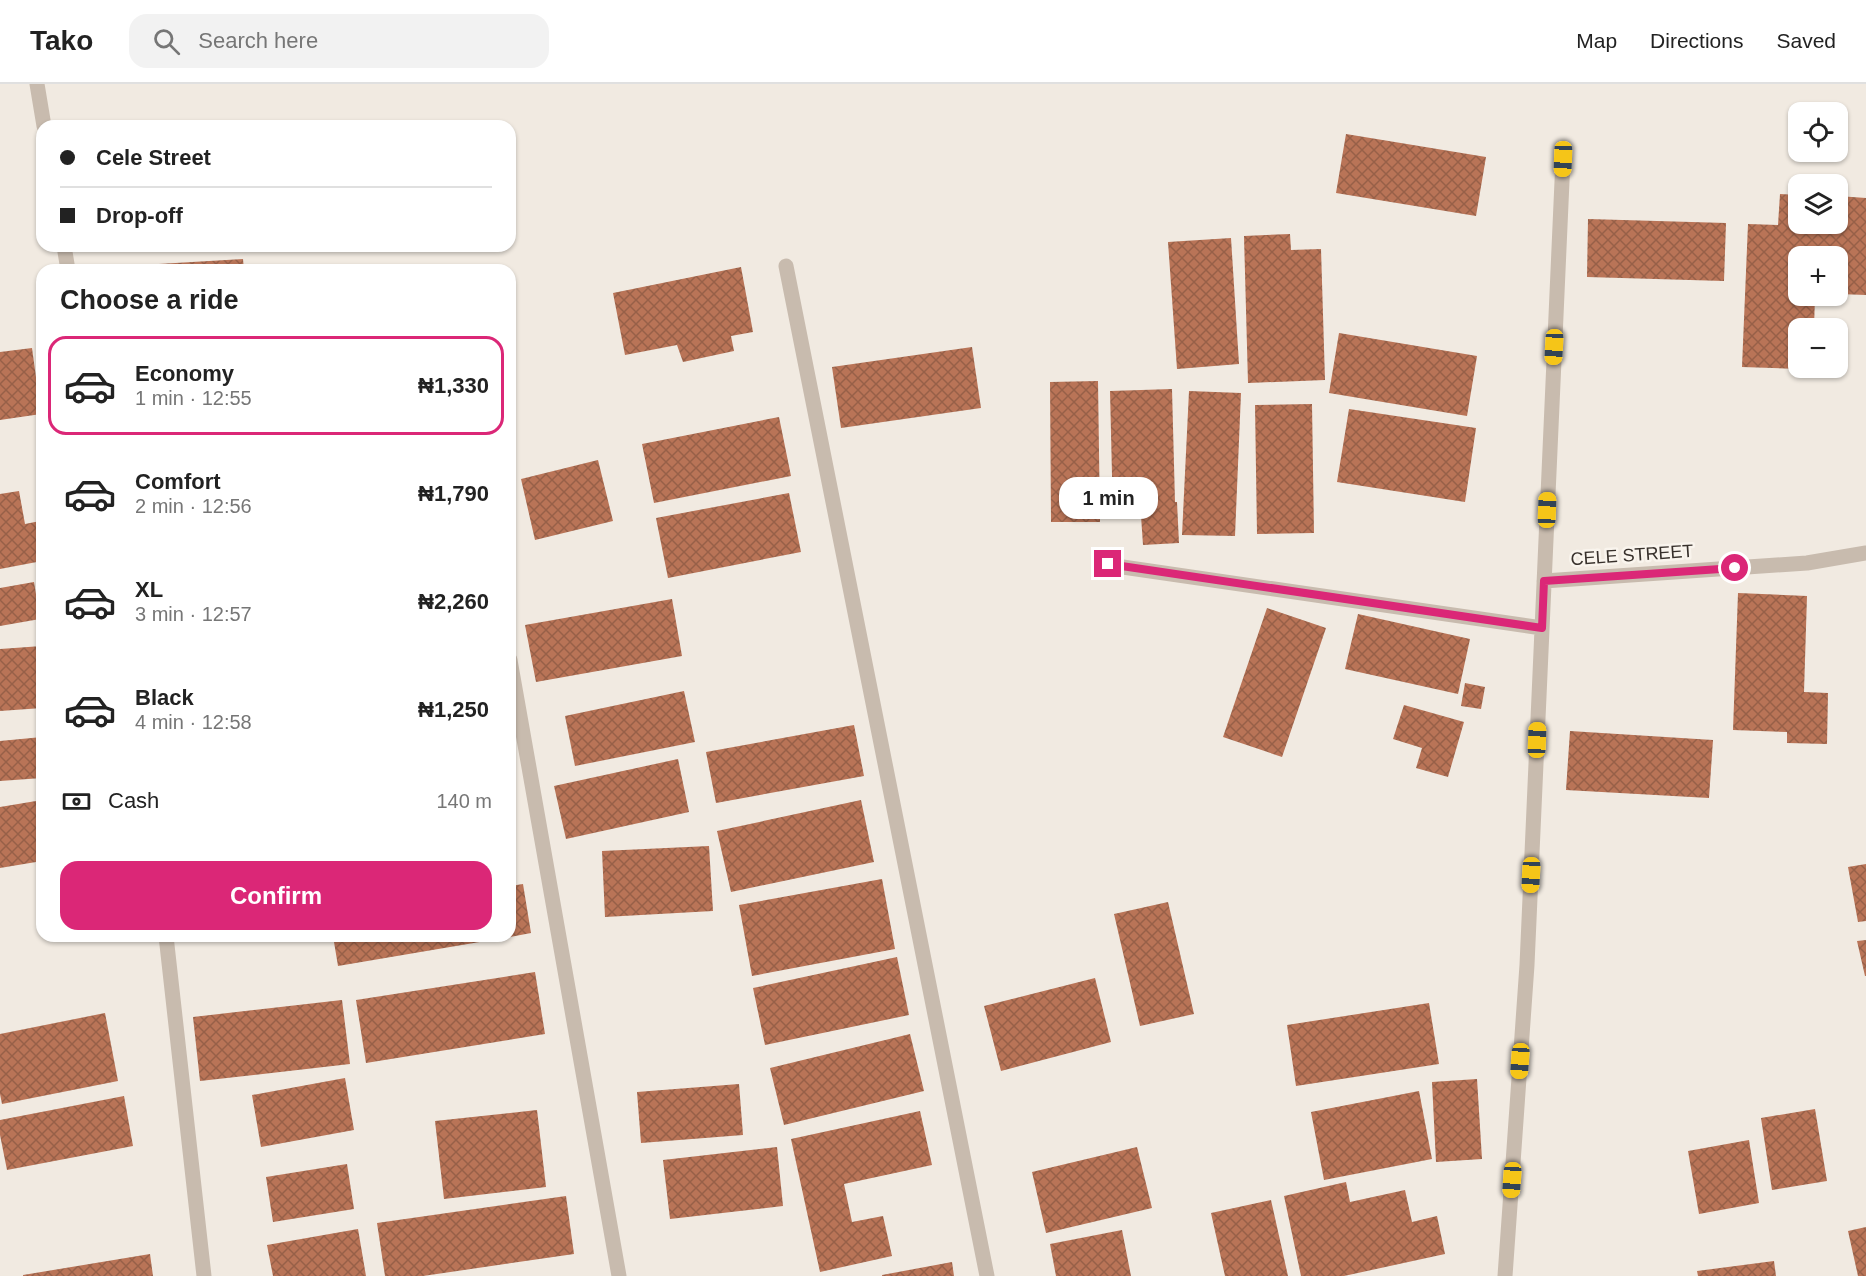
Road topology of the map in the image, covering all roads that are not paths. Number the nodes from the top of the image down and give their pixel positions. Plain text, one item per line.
1 (37, 84) edge
2 (43, 120) edge
3 (1563, 159) dead end
4 (786, 266) dead end
5 (1866, 553) edge
6 (1108, 564) dead end
7 (1544, 581) junction
8 (1542, 628) junction
9 (516, 694) edge
10 (167, 942) edge
11 (204, 1276) edge
12 (619, 1276) edge
13 (987, 1276) edge
14 (1505, 1276) edge

1 - 2 street
3 - 7 street
4 - 13 street
5 - 7 street, CELE STREET
6 - 8 street
7 - 8 street
8 - 14 street
9 - 12 street
10 - 11 street

